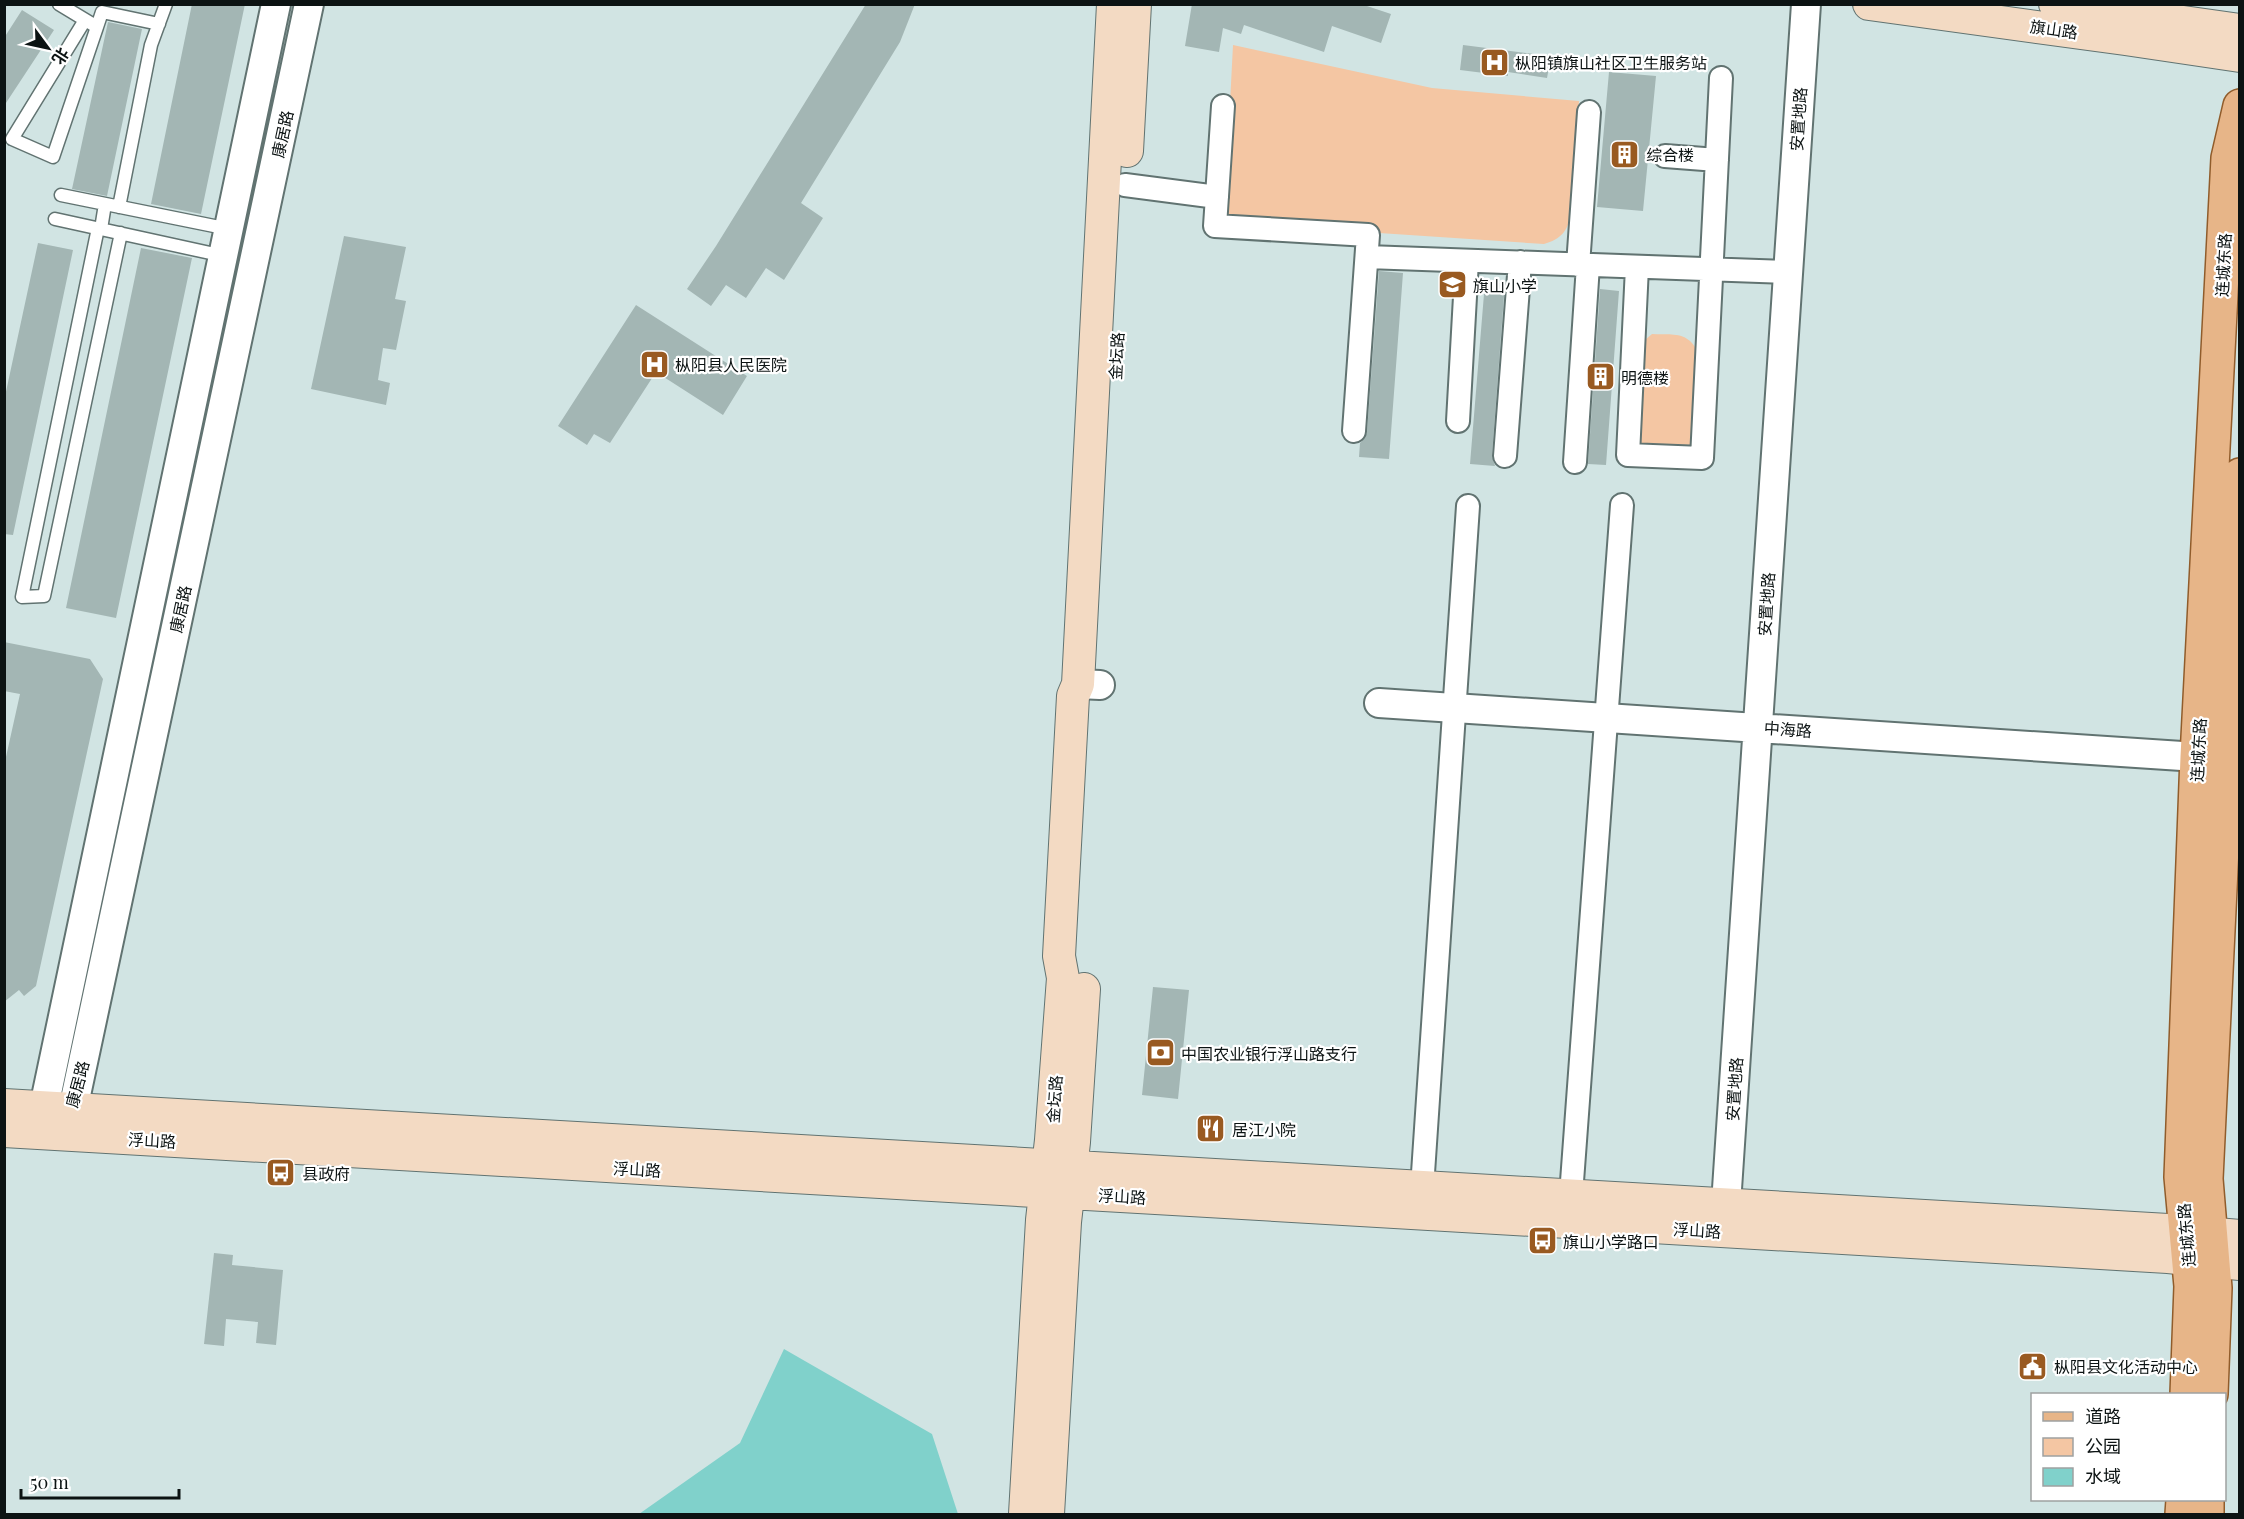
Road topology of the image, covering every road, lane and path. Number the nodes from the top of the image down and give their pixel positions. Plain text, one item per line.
1 (59, 4) edge
2 (166, 4) edge
3 (276, 4) edge
4 (309, 4) edge
5 (1113, 4) edge
6 (1135, 4) edge
7 (1806, 4) edge
8 (1869, 4) edge
9 (2055, 4) edge
10 (85, 20) junction
11 (159, 24) junction
12 (97, 27) junction
13 (2240, 30) edge
14 (2240, 56) edge
15 (1721, 78) dead end
16 (1223, 106) dead end
17 (2240, 106) edge
18 (1589, 112) dead end
19 (1665, 156) dead end
20 (1717, 160) junction
21 (1125, 185) junction
22 (61, 195) dead end
23 (1217, 197) junction
24 (105, 204) junction
25 (119, 207) junction
26 (55, 219) dead end
27 (99, 229) junction
28 (121, 233) junction
29 (226, 243) junction
30 (1367, 257) junction
31 (1467, 261) junction
32 (1520, 262) junction
33 (1583, 265) junction
34 (1637, 267) junction
35 (1711, 269) junction
36 (1788, 272) junction
37 (77, 333) junction
38 (99, 337) junction
39 (60, 415) junction
40 (82, 419) junction
41 (1458, 421) dead end
42 (1354, 431) dead end
43 (1505, 456) dead end
44 (1575, 462) dead end
45 (2240, 474) edge
46 (1622, 505) dead end
47 (1468, 506) dead end
48 (40, 510) junction
49 (62, 513) junction
50 (1089, 684) junction
51 (1379, 703) dead end
52 (1455, 708) junction
53 (1606, 718) junction
54 (1757, 727) junction
55 (2198, 757) junction
56 (4, 1105) edge
57 (57, 1117) junction
58 (4, 1131) edge
59 (1058, 1180) junction
60 (1422, 1188) junction
61 (1571, 1195) junction
62 (1726, 1204) junction
63 (2213, 1248) edge
64 (2187, 1393) edge
65 (2211, 1393) edge
66 (1025, 1515) edge
67 (1048, 1515) edge

1 - 10 lane
2 - 11 lane
3 - 29 street, 康居路
4 - 57 street, 康居路
5 - 50 main road, 金坛路
6 - 21 main road, 金坛路
7 - 36 street, 安置地路
8 - 14 main road, 旗山路
9 - 13 main road, 旗山路
10 - 12 lane
10 - 12 lane
11 - 12 lane
11 - 25 lane
15 - 20 street
16 - 23 street
17 - 55 main road, 连城东路
18 - 33 street
19 - 20 street
20 - 35 street
21 - 23 street
21 - 50 main road, 金坛路
22 - 24 lane
23 - 30 street
24 - 25 lane
24 - 27 lane
25 - 29 lane
26 - 27 lane
27 - 28 lane
27 - 37 lane
28 - 29 lane
28 - 38 lane
29 - 57 street, 康居路
30 - 31 street
30 - 42 street
31 - 32 street
31 - 41 street
32 - 33 street
32 - 43 street
33 - 34 street
33 - 44 street
34 - 35 street
34 - 35 street
35 - 36 street
36 - 54 street, 安置地路
37 - 38 lane
37 - 39 lane
38 - 40 lane
39 - 40 lane
39 - 48 lane
40 - 49 lane
45 - 63 main road, 连城东路
46 - 53 street
47 - 52 street
48 - 49 lane
48 - 49 lane
50 - 59 main road, 金坛路
51 - 52 street, 中海路
52 - 53 street, 中海路
52 - 60 street
53 - 54 street, 中海路
53 - 61 street
54 - 55 street, 中海路
54 - 62 street, 安置地路
55 - 63 main road, 连城东路
56 - 57 main road, 浮山路
57 - 58 main road, 浮山路
57 - 59 main road, 浮山路
59 - 60 main road, 浮山路
59 - 63 main road, 浮山路
59 - 66 main road, 金坛路
59 - 67 main road, 金坛路
60 - 61 main road, 浮山路
61 - 62 main road, 浮山路
62 - 63 main road, 浮山路
63 - 64 main road, 连城东路
63 - 65 main road, 连城东路

